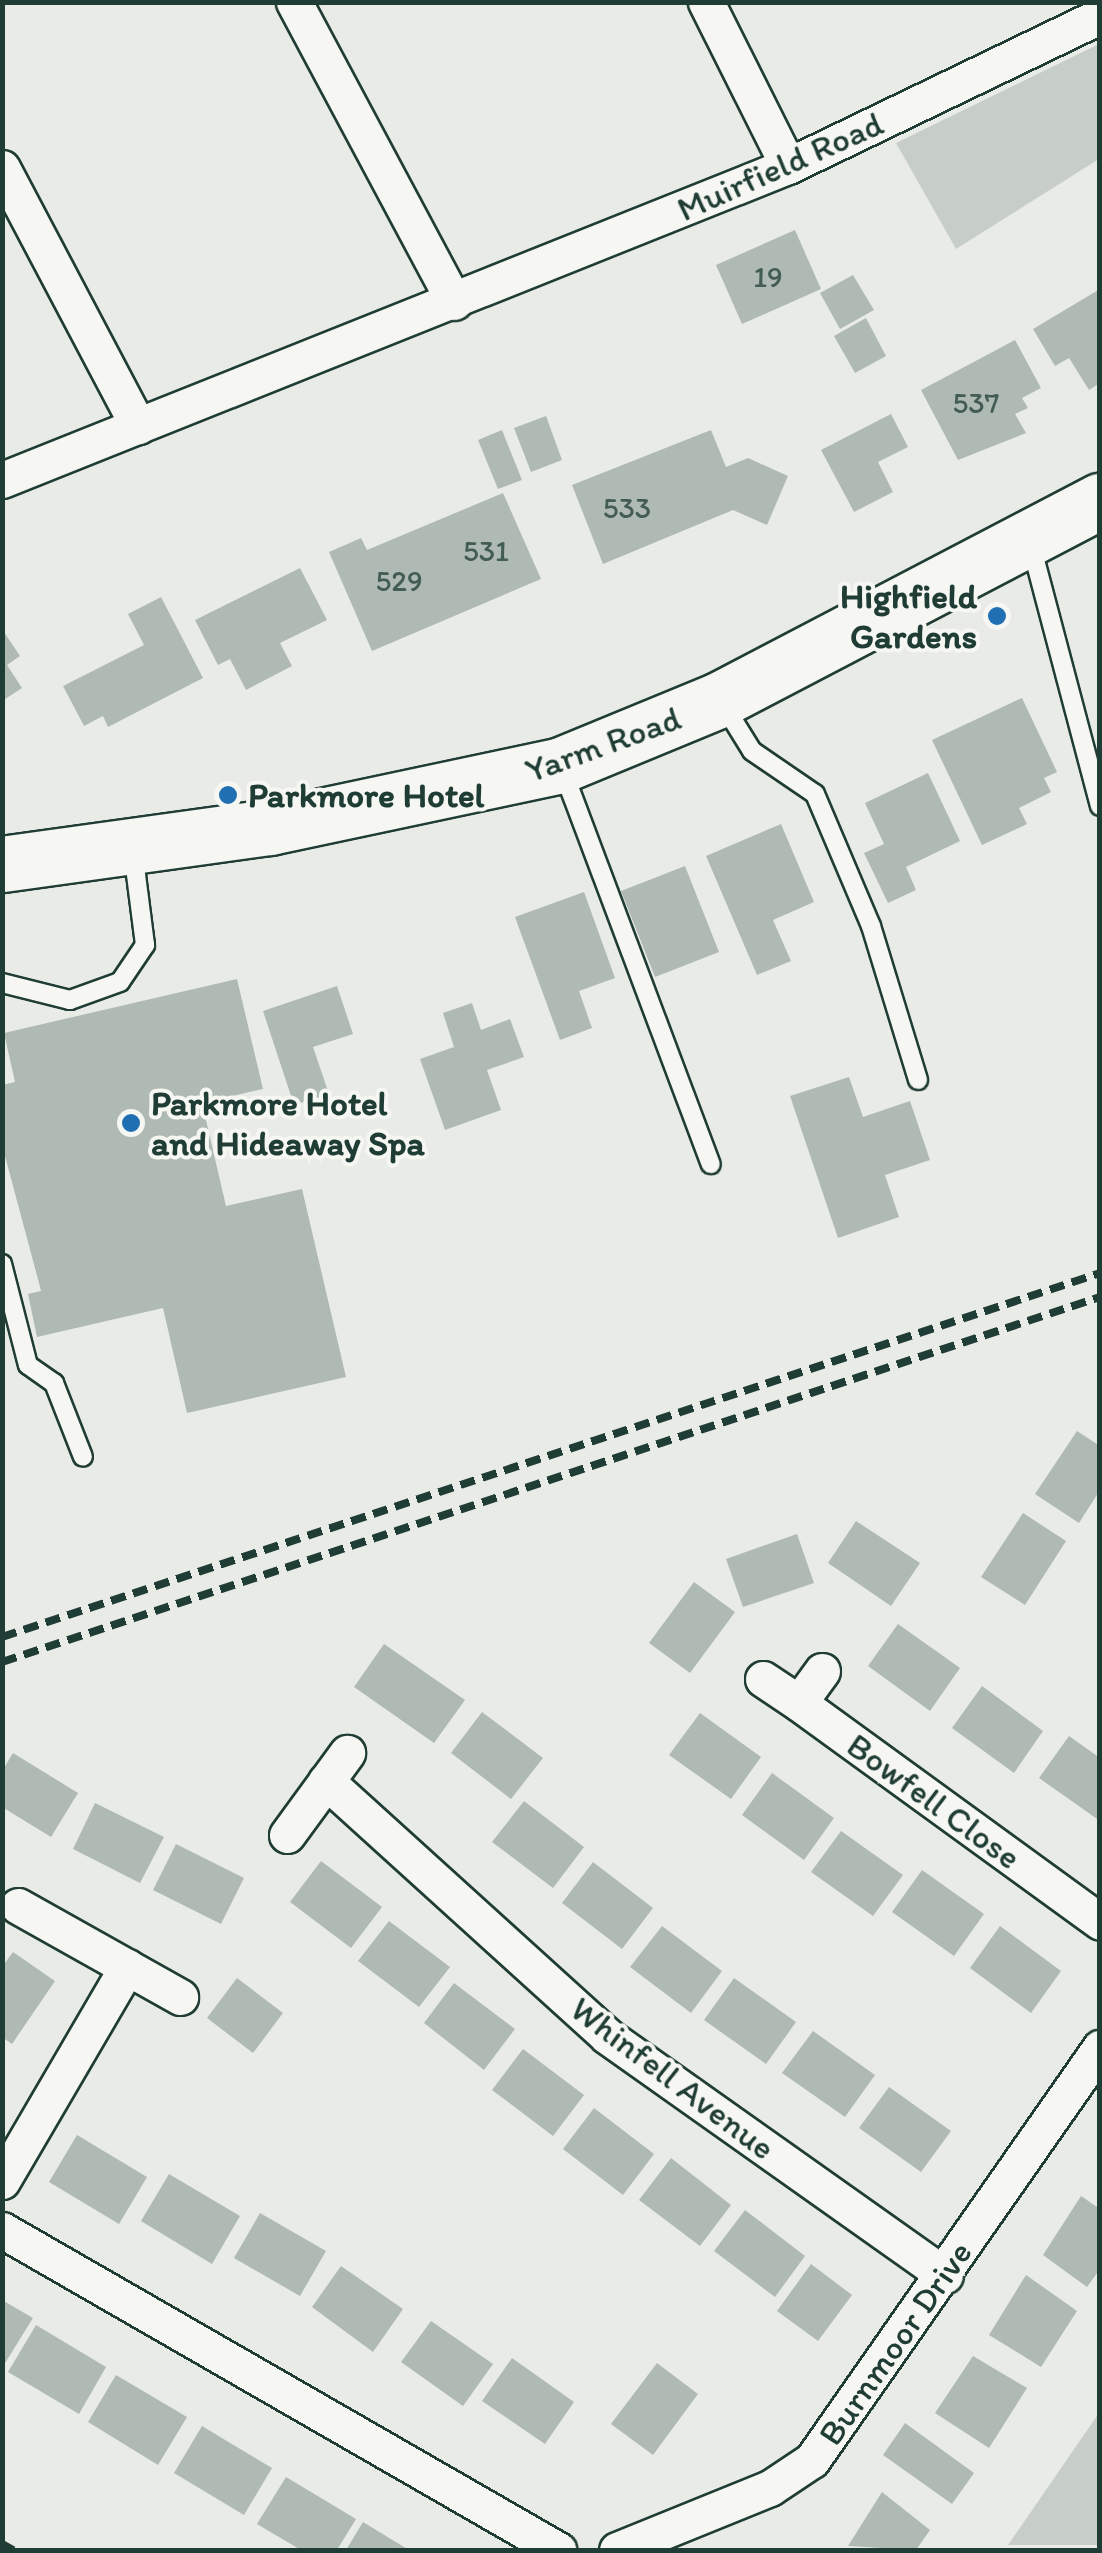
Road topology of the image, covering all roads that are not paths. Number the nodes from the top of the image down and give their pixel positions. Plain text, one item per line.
1 (294, 2) edge
2 (706, 2) edge
3 (1100, 16) edge
4 (788, 166) junction
5 (2, 168) edge
6 (454, 302) junction
7 (138, 426) junction
8 (2, 480) edge
9 (1100, 501) edge
10 (1029, 539) junction
11 (721, 699) junction
12 (561, 765) junction
13 (1100, 806) edge
14 (132, 846) junction
15 (2, 864) edge
16 (2, 983) edge
17 (918, 1080) dead end
18 (711, 1164) dead end
19 (2, 1264) edge
20 (83, 1457) dead end
21 (822, 1672) dead end
22 (763, 1679) dead end
23 (799, 1703) junction
24 (287, 1835) dead end
25 (18, 1906) dead end
26 (1100, 1922) edge
27 (127, 1966) junction
28 (180, 1996) dead end
29 (1100, 2048) edge
30 (2, 2182) edge
31 (2, 2230) edge
32 (945, 2276) junction
33 (558, 2550) edge
34 (616, 2550) edge

1 - 6 street
2 - 4 street
3 - 4 street, Muirfield Road
4 - 6 street, Muirfield Road
5 - 7 street
6 - 7 street, Muirfield Road
7 - 8 street, Muirfield Road
9 - 10 main road, Yarm Road
10 - 11 main road, Yarm Road
10 - 13 lane
11 - 12 main road, Yarm Road
11 - 17 lane
12 - 14 main road, Yarm Road
12 - 18 lane
14 - 15 main road, Yarm Road
14 - 16 lane
19 - 20 lane
21 - 23 street
22 - 23 street, Bowfell Close
23 - 26 street, Bowfell Close
24 - 32 street, Whinfell Avenue
25 - 27 street
27 - 28 street
27 - 30 street
29 - 32 street, Burnmoor Drive
31 - 33 street
32 - 34 street, Burnmoor Drive

